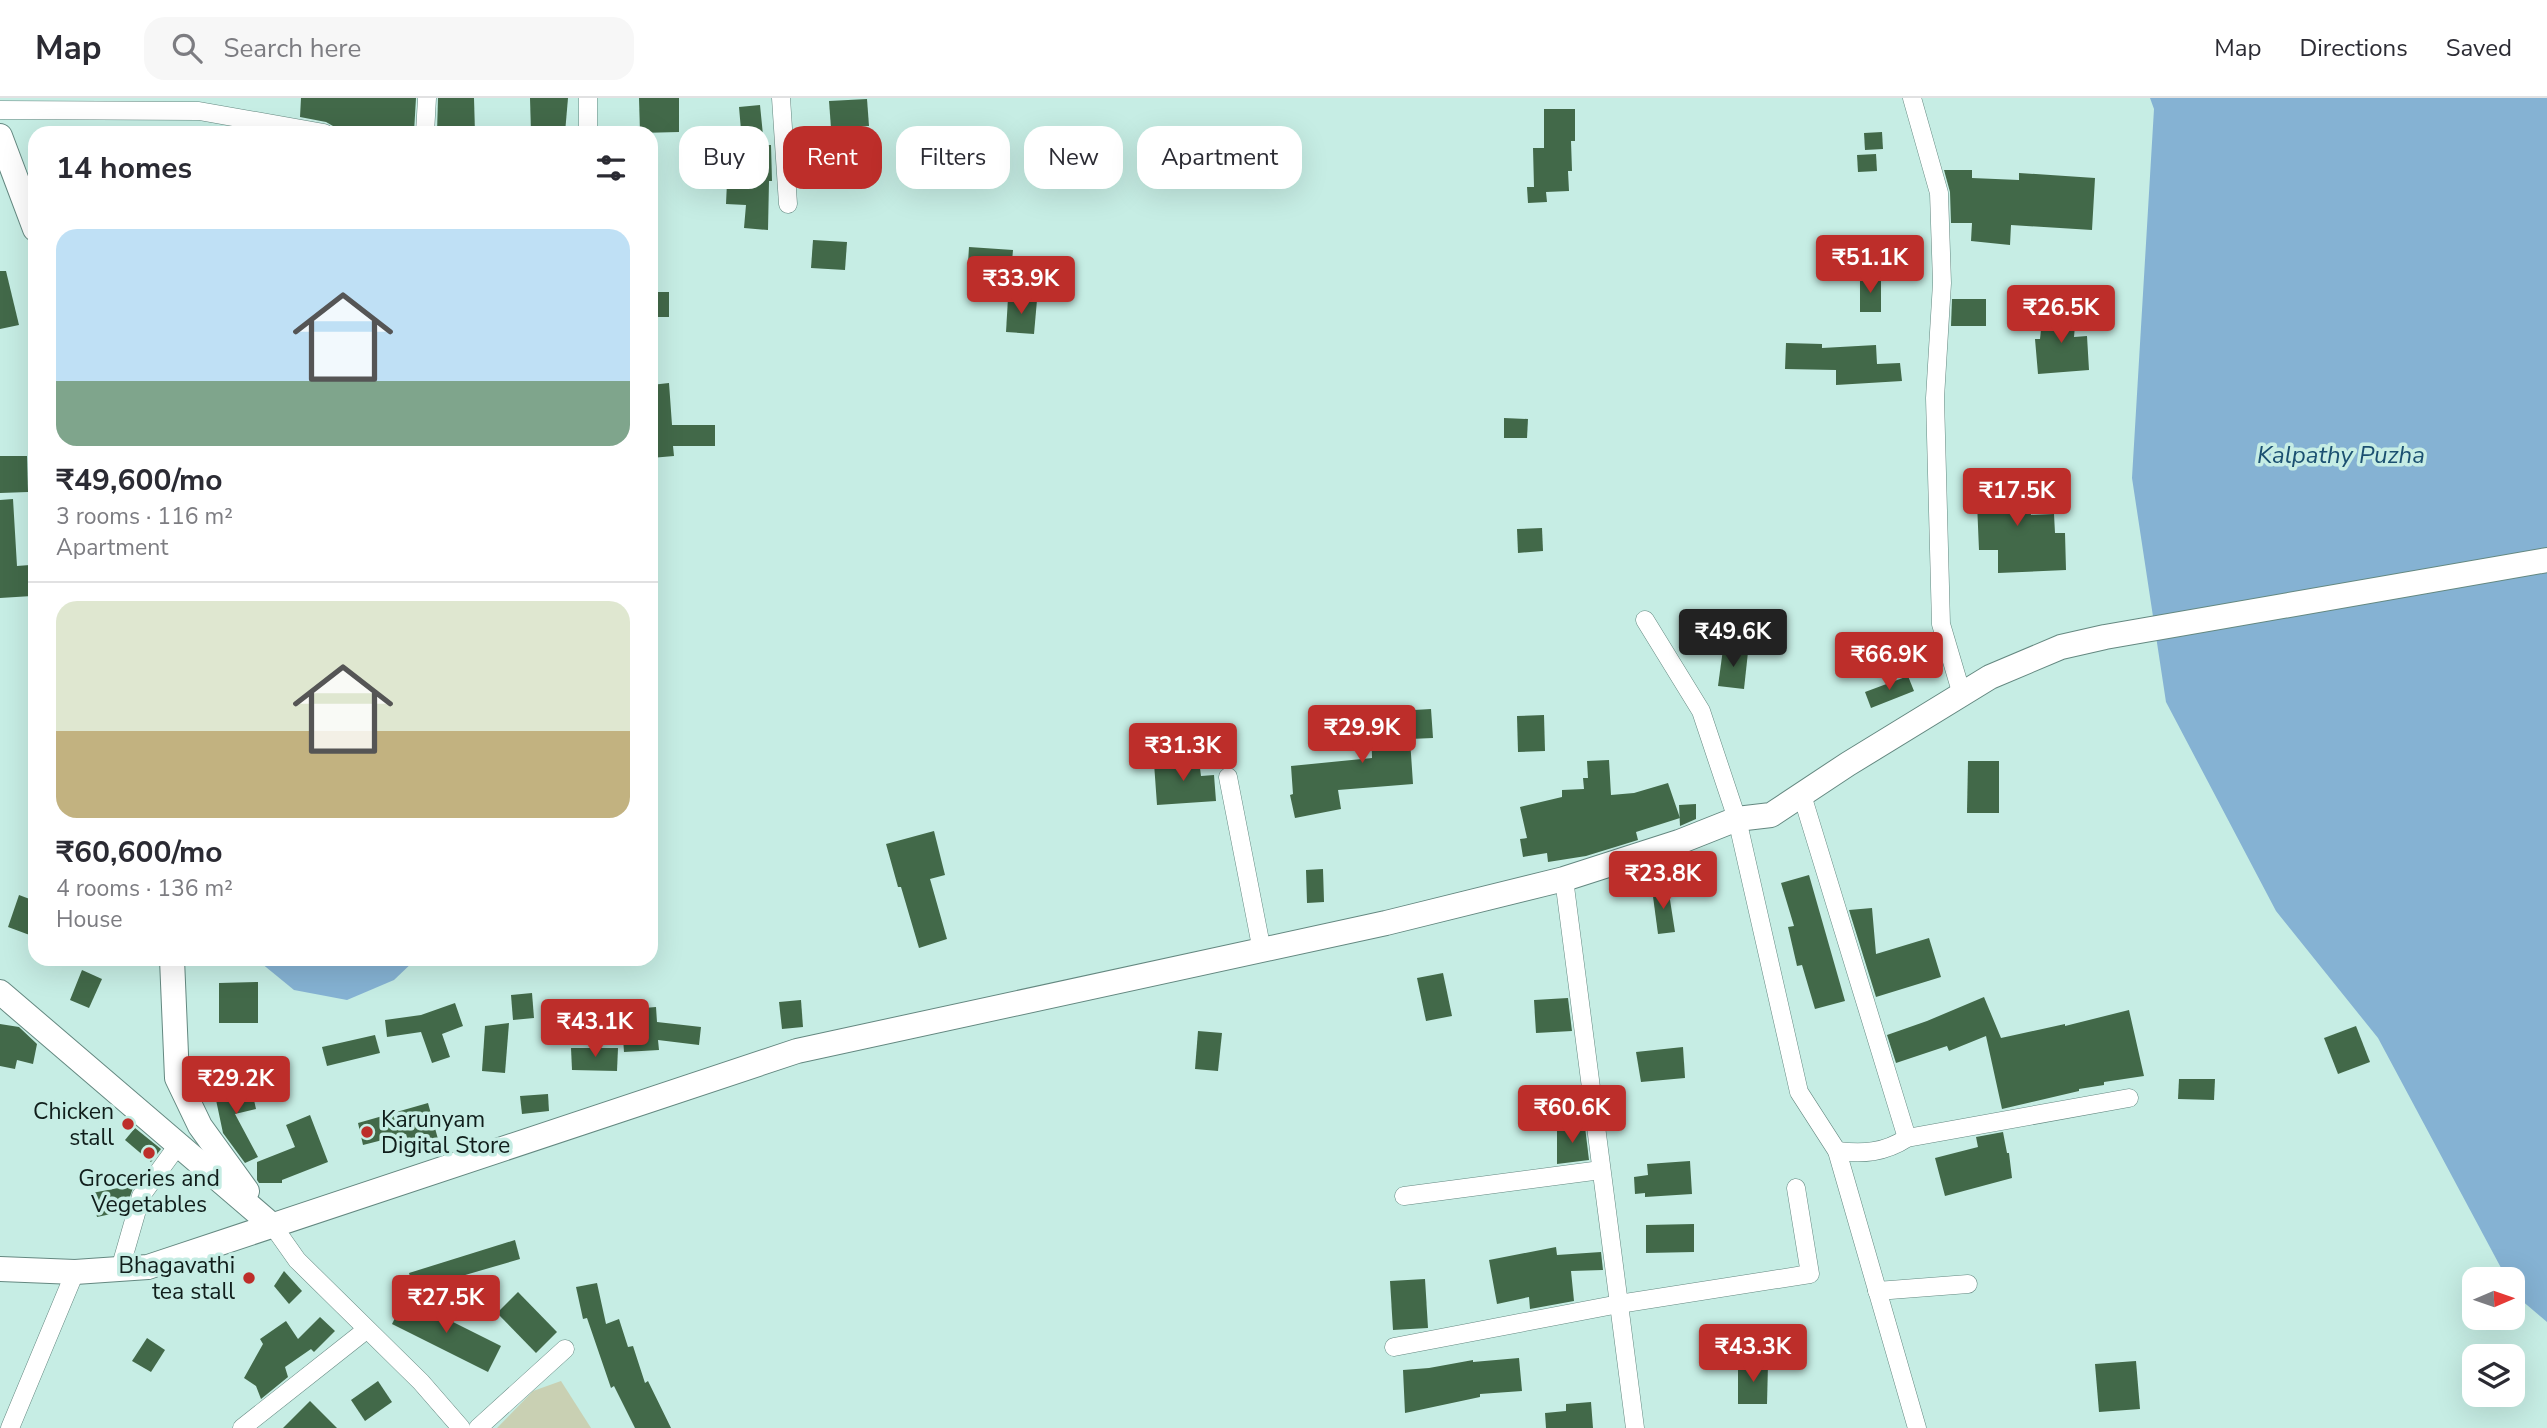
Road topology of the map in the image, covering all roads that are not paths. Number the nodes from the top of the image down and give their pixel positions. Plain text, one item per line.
1 (426, 98) edge
2 (588, 98) edge
3 (781, 98) edge
4 (1912, 98) edge
5 (0, 110) edge
6 (284, 126) edge
7 (425, 126) edge
8 (588, 126) edge
9 (0, 136) edge
10 (788, 204) dead end
11 (28, 210) edge
12 (2547, 560) edge
13 (1645, 620) dead end
14 (1962, 695) junction
15 (1228, 777) dead end
16 (1802, 794) junction
17 (1737, 819) junction
18 (1564, 879) junction
19 (1262, 951) junction
20 (172, 966) edge
21 (0, 992) edge
22 (2129, 1098) dead end
23 (1907, 1138) junction
24 (178, 1145) junction
25 (1837, 1151) junction
26 (1601, 1170) junction
27 (1796, 1188) dead end
28 (1404, 1196) dead end
29 (273, 1226) junction
30 (0, 1269) edge
31 (120, 1269) junction
32 (75, 1272) junction
33 (1968, 1284) dead end
34 (1877, 1291) junction
35 (1619, 1304) junction
36 (366, 1330) junction
37 (1394, 1347) dead end
38 (565, 1349) dead end
39 (10, 1428) edge
40 (242, 1428) edge
41 (461, 1428) edge
42 (478, 1428) edge
43 (1635, 1428) edge
44 (1917, 1428) edge

1 - 7 street
2 - 8 street
3 - 10 street
4 - 14 street
5 - 6 street
9 - 11 main road
12 - 14 main road
13 - 17 street
14 - 16 main road
15 - 19 street
16 - 17 main road
16 - 23 street
17 - 18 main road
17 - 25 street
18 - 19 main road
18 - 26 street
19 - 29 main road
20 - 29 main road
21 - 24 main road
22 - 23 street
23 - 25 street
24 - 29 main road
24 - 31 street
25 - 34 street
26 - 28 street
26 - 35 street
27 - 35 street
29 - 31 main road
29 - 36 street
30 - 32 main road
31 - 32 main road
32 - 39 street
33 - 34 street
34 - 44 street
35 - 37 street
35 - 43 street
36 - 40 street
36 - 41 street
38 - 42 street

